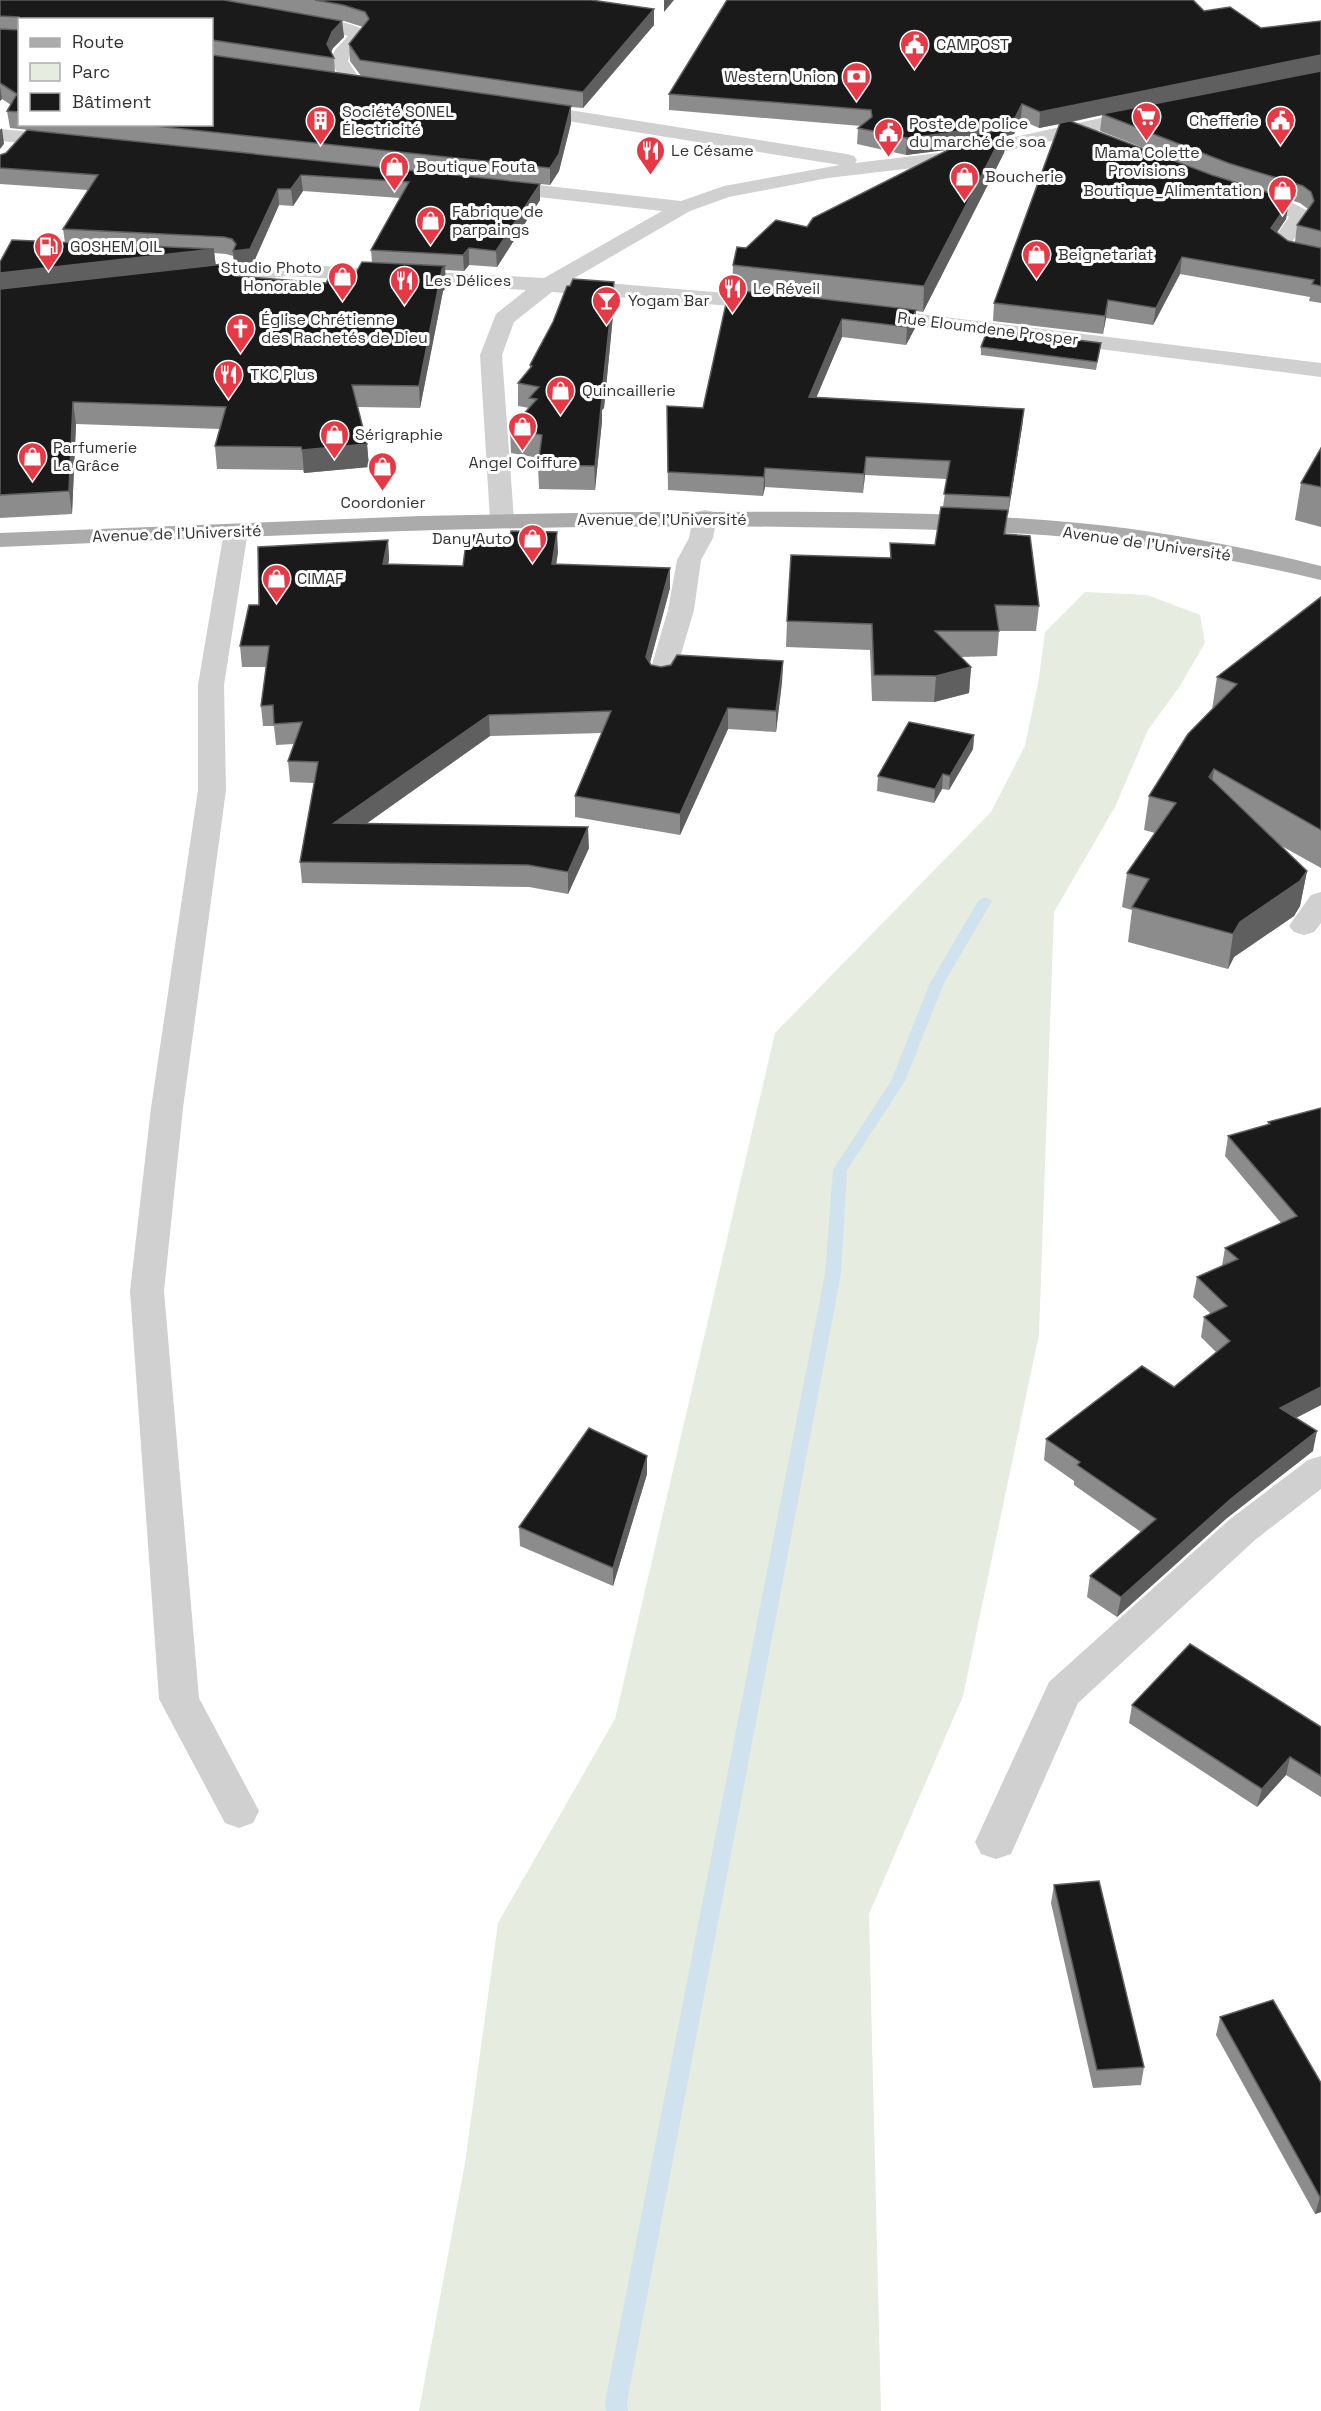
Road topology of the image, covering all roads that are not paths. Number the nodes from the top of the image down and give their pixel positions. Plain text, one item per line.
1 (278, 17) edge
2 (330, 81) edge
3 (354, 84) junction
4 (377, 87) edge
5 (504, 106) edge
6 (1163, 110) edge
7 (1071, 129) junction
8 (0, 135) edge
9 (24, 137) junction
10 (84, 143) edge
11 (1108, 144) edge
12 (6, 158) edge
13 (881, 166) junction
14 (475, 184) edge
15 (1228, 189) edge
16 (684, 207) junction
17 (1321, 257) edge
18 (201, 261) edge
19 (285, 270) junction
20 (175, 284) edge
21 (548, 285) junction
22 (789, 304) edge
23 (847, 311) edge
24 (1321, 370) edge
25 (705, 517) junction
26 (502, 520) junction
27 (236, 531) junction
28 (0, 540) edge
29 (1321, 573) edge
30 (661, 678) edge
31 (1321, 901) edge
32 (1304, 926) dead end
33 (1321, 1469) edge
34 (239, 1811) dead end
35 (996, 1842) dead end

1 - 3 street
2 - 3 street
3 - 4 street
5 - 13 street
6 - 7 street
7 - 11 street
7 - 13 street
8 - 9 street
9 - 10 street
9 - 12 street
13 - 16 street
14 - 16 street
15 - 17 street
16 - 21 street
18 - 19 street
19 - 20 street
19 - 21 street
21 - 22 street
21 - 26 street
23 - 24 street, Rue Eloumdene Prosper
25 - 26 main road, Avenue de l'Université
25 - 29 main road, Avenue de l'Université
25 - 30 street
26 - 27 main road, Avenue de l'Université
27 - 28 main road, Avenue de l'Université
27 - 34 street
31 - 32 street
33 - 35 street

